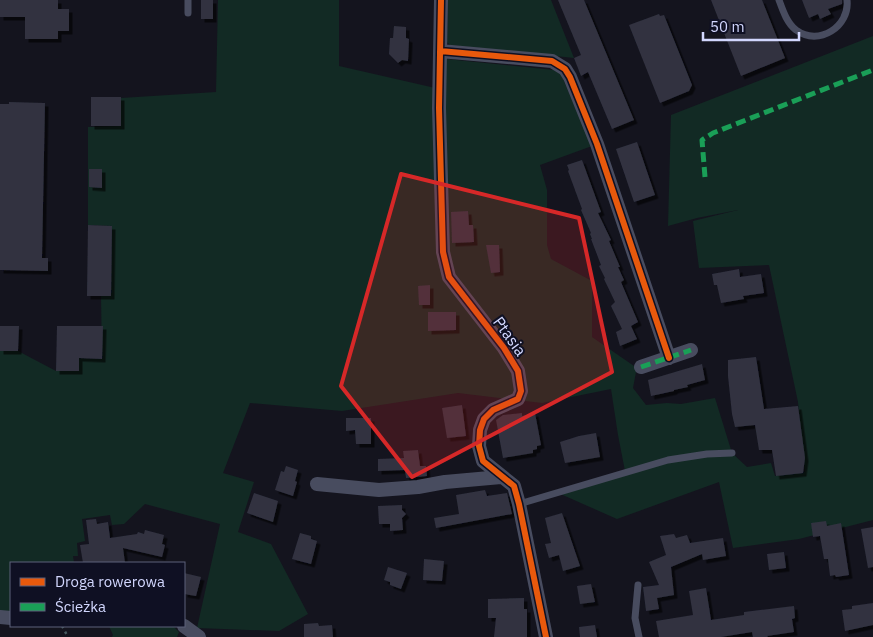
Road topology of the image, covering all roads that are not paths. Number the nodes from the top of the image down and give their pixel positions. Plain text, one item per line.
1 (188, 0) edge
2 (441, 0) edge
3 (779, 0) edge
4 (846, 0) edge
5 (188, 13) dead end
6 (440, 52) junction
7 (691, 350) dead end
8 (668, 358) junction
9 (641, 367) dead end
10 (732, 453) dead end
11 (501, 477) junction
12 (317, 484) dead end
13 (519, 504) junction
14 (638, 585) dead end
15 (185, 627) edge
16 (199, 637) edge
17 (546, 637) edge
18 (638, 637) edge

1 - 5 lane
2 - 6 street, Ptasia
3 - 4 lane
6 - 8 street
6 - 11 street, Ptasia
7 - 8 street
8 - 9 street
10 - 13 lane
11 - 12 street
11 - 13 street, Ptasia
13 - 17 street, Ptasia
14 - 18 lane
15 - 16 street

